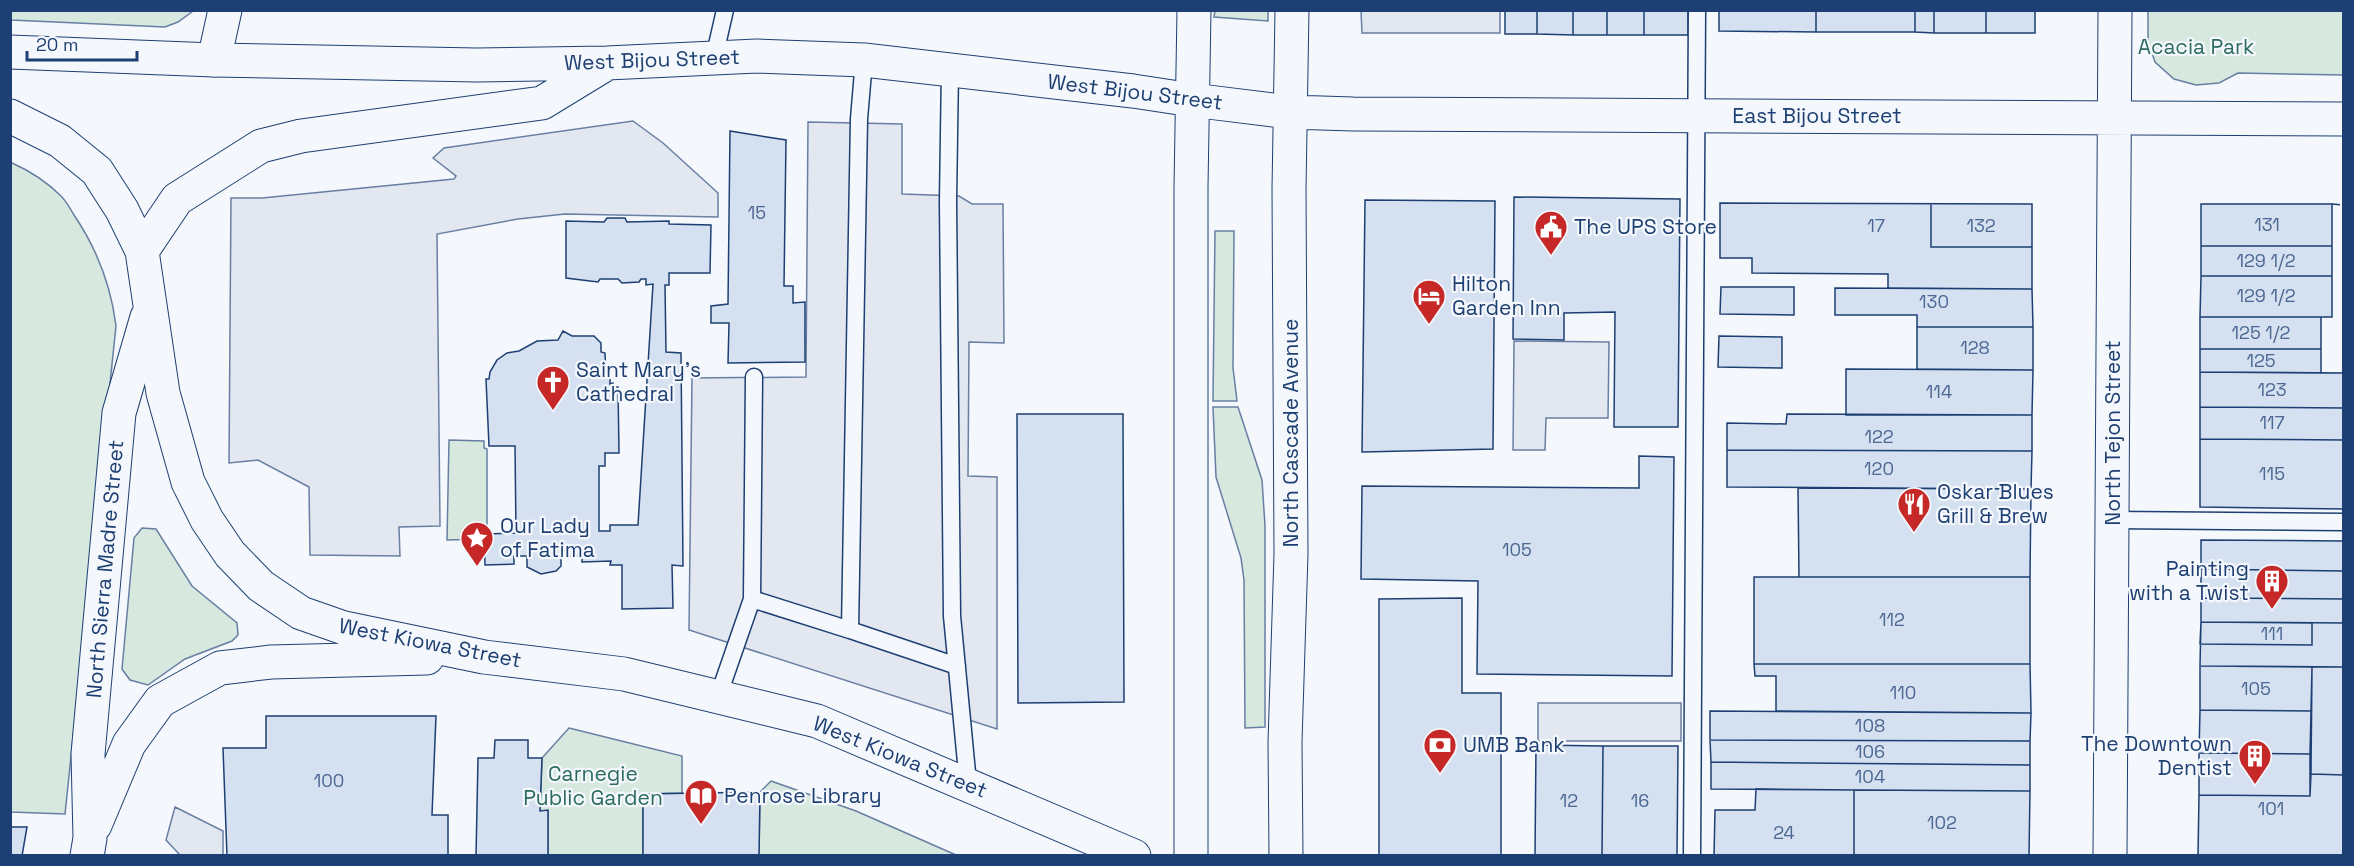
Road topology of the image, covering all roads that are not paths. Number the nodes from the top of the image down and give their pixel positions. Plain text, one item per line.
1 (225, 10) edge
2 (725, 10) edge
3 (1194, 10) edge
4 (1292, 10) edge
5 (1697, 10) edge
6 (2115, 10) edge
7 (10, 52) edge
8 (714, 58) junction
9 (214, 60) junction
10 (864, 60) junction
11 (607, 63) junction
12 (950, 69) junction
13 (1192, 100) junction
14 (1290, 112) junction
15 (10, 116) edge
16 (1696, 116) junction
17 (2115, 118) junction
18 (2343, 119) edge
19 (141, 251) junction
20 (151, 304) junction
21 (753, 377) dead end
22 (2112, 520) junction
23 (2343, 522) edge
24 (752, 599) junction
25 (850, 630) junction
26 (484, 657) junction
27 (957, 666) junction
28 (718, 697) junction
29 (968, 783) junction
30 (89, 847) edge
31 (1134, 855) edge
32 (1191, 855) edge
33 (1286, 855) edge
34 (1692, 855) edge
35 (2110, 855) edge

1 - 9 main road
2 - 8 lane
3 - 13 main road
4 - 14 main road, North Cascade Avenue
5 - 16 lane
6 - 17 main road, North Tejon Street
7 - 9 main road, West Bijou Street
8 - 10 main road, West Bijou Street
8 - 11 main road, West Bijou Street
9 - 11 main road, West Bijou Street
10 - 12 main road, West Bijou Street
10 - 25 lane
11 - 19 main road
12 - 13 main road, West Bijou Street
12 - 27 lane
13 - 14 main road, West Bijou Street
13 - 32 main road
14 - 16 main road, East Bijou Street
14 - 33 main road, North Cascade Avenue
15 - 19 main road, West Kiowa Street
16 - 17 main road, East Bijou Street
16 - 34 lane
17 - 18 main road, East Bijou Street
17 - 22 main road, North Tejon Street
19 - 20 main road, West Kiowa Street
20 - 26 main road, West Kiowa Street
20 - 30 main road, North Sierra Madre Street
21 - 24 lane
22 - 23 lane
22 - 35 main road, North Tejon Street
24 - 25 lane
24 - 28 lane
25 - 27 lane
26 - 28 main road, West Kiowa Street
26 - 30 main road, North Sierra Madre Street
27 - 29 lane
28 - 29 main road, West Kiowa Street
29 - 31 main road, West Kiowa Street

